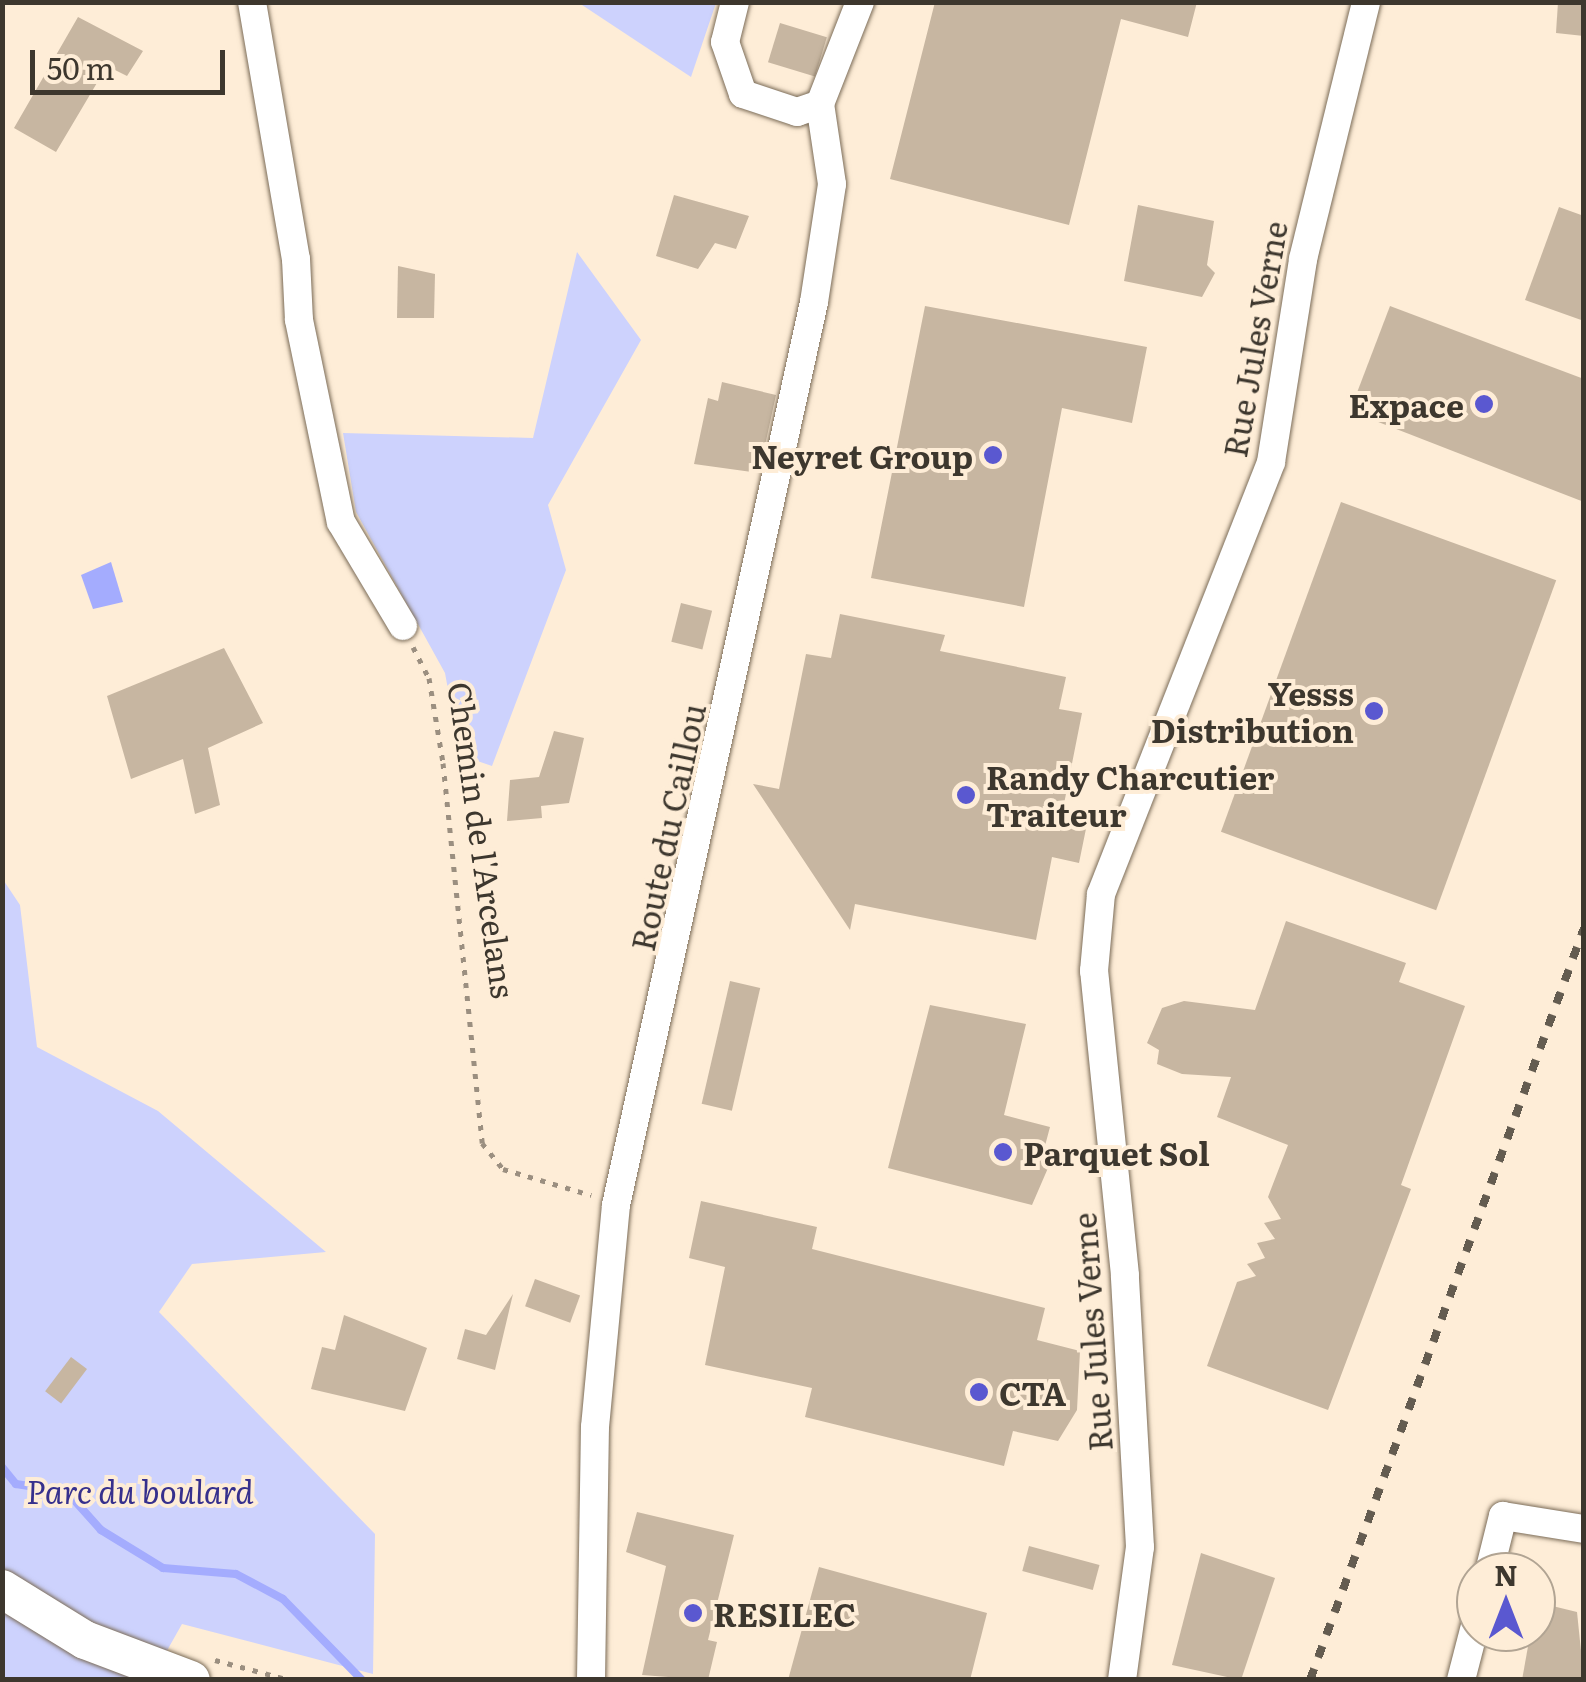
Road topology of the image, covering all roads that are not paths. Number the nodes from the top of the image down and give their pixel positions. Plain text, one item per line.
1 (252, 2) edge
2 (736, 2) edge
3 (860, 2) edge
4 (1366, 2) edge
5 (820, 104) junction
6 (403, 626) road end
7 (1584, 1528) edge
8 (1494, 1552) edge
9 (2, 1589) edge
10 (1468, 1652) edge
11 (191, 1680) edge
12 (591, 1680) edge
13 (1122, 1680) edge
14 (1461, 1680) edge

1 - 6 street
2 - 5 street
3 - 5 street, Route du Caillou
4 - 13 street, Rue Jules Verne
5 - 12 street, Route du Caillou
7 - 8 street
9 - 11 main road
10 - 14 street

